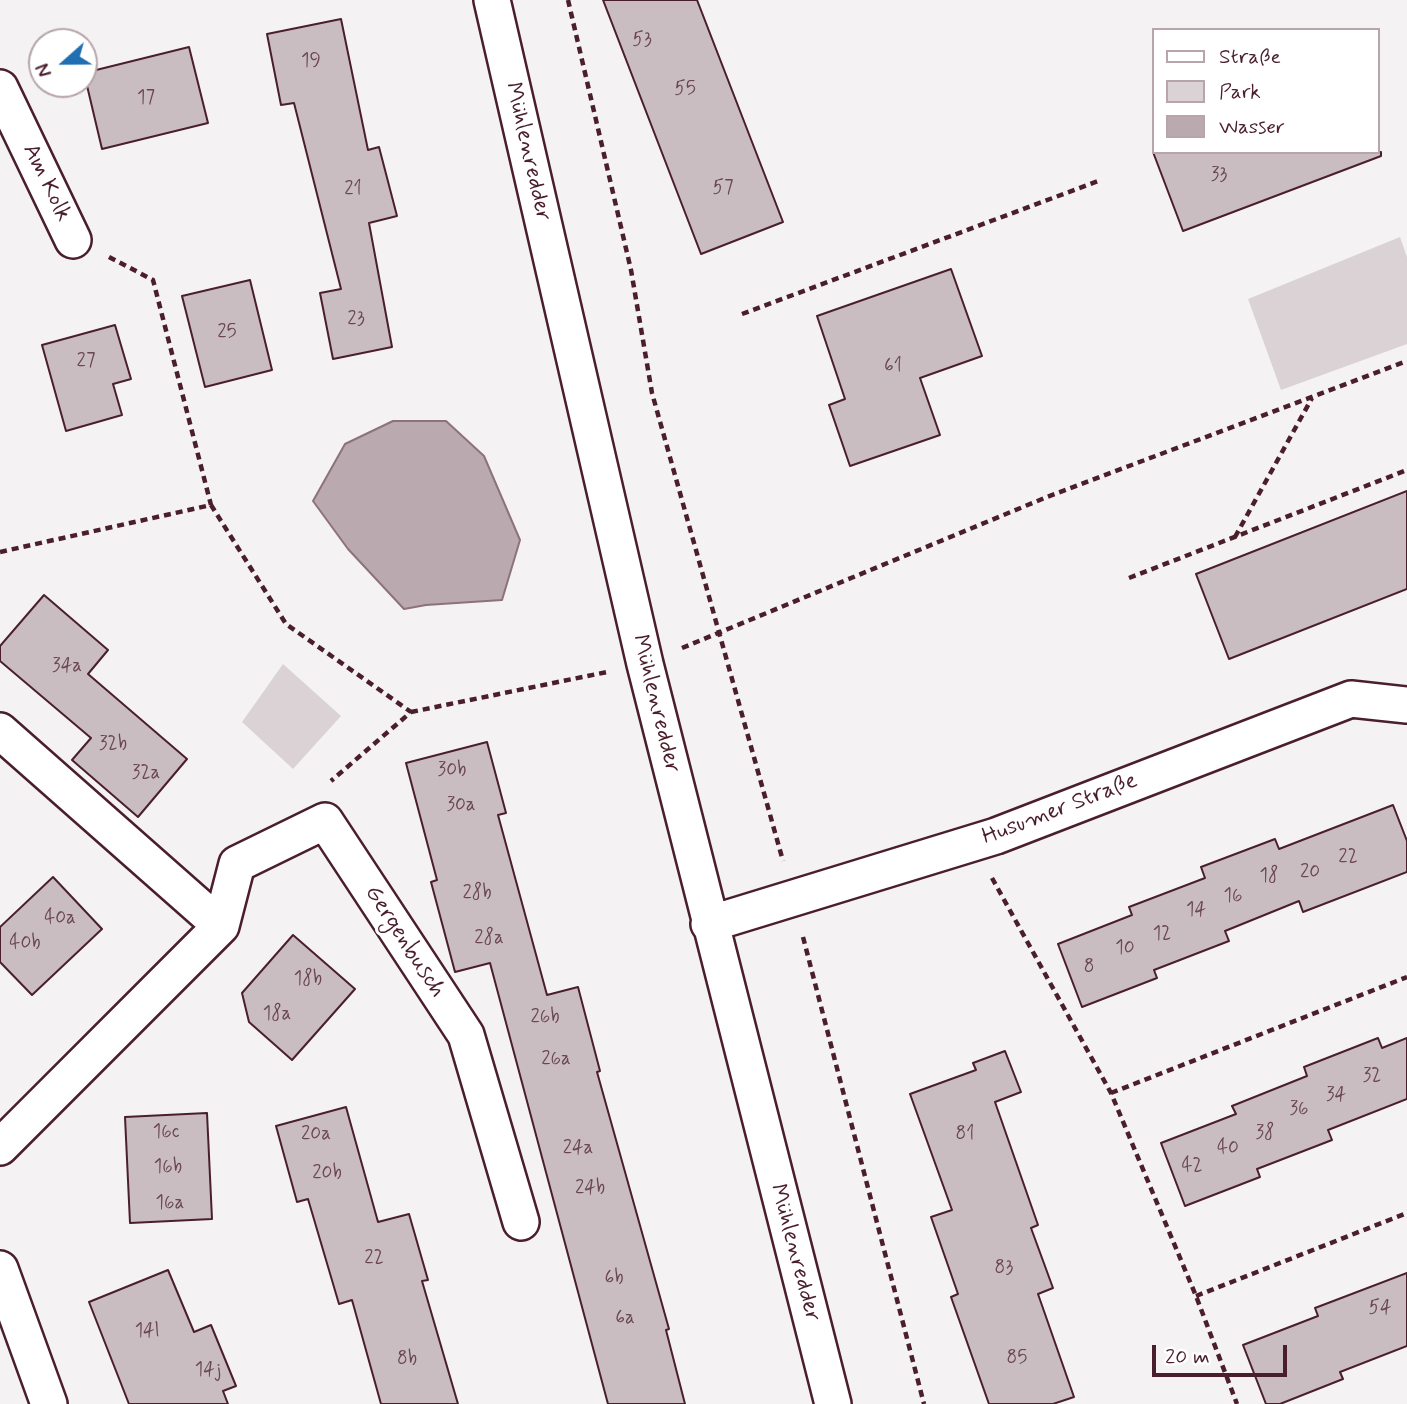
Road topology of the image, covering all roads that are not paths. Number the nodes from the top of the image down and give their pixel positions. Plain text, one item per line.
1 (492, 0) edge
2 (0, 88) edge
3 (73, 240) road end
4 (1407, 705) edge
5 (0, 731) edge
6 (709, 924) junction
7 (221, 926) junction
8 (0, 1147) edge
9 (521, 1222) dead end
10 (0, 1269) edge
11 (49, 1404) edge
12 (833, 1404) edge

1 - 6 street, Mühlenredder
2 - 3 street, Am Kolk
4 - 6 street, Husumer Straße
5 - 7 street
6 - 12 street, Mühlenredder
7 - 8 street
7 - 9 street, Gergenbusch
10 - 11 street

